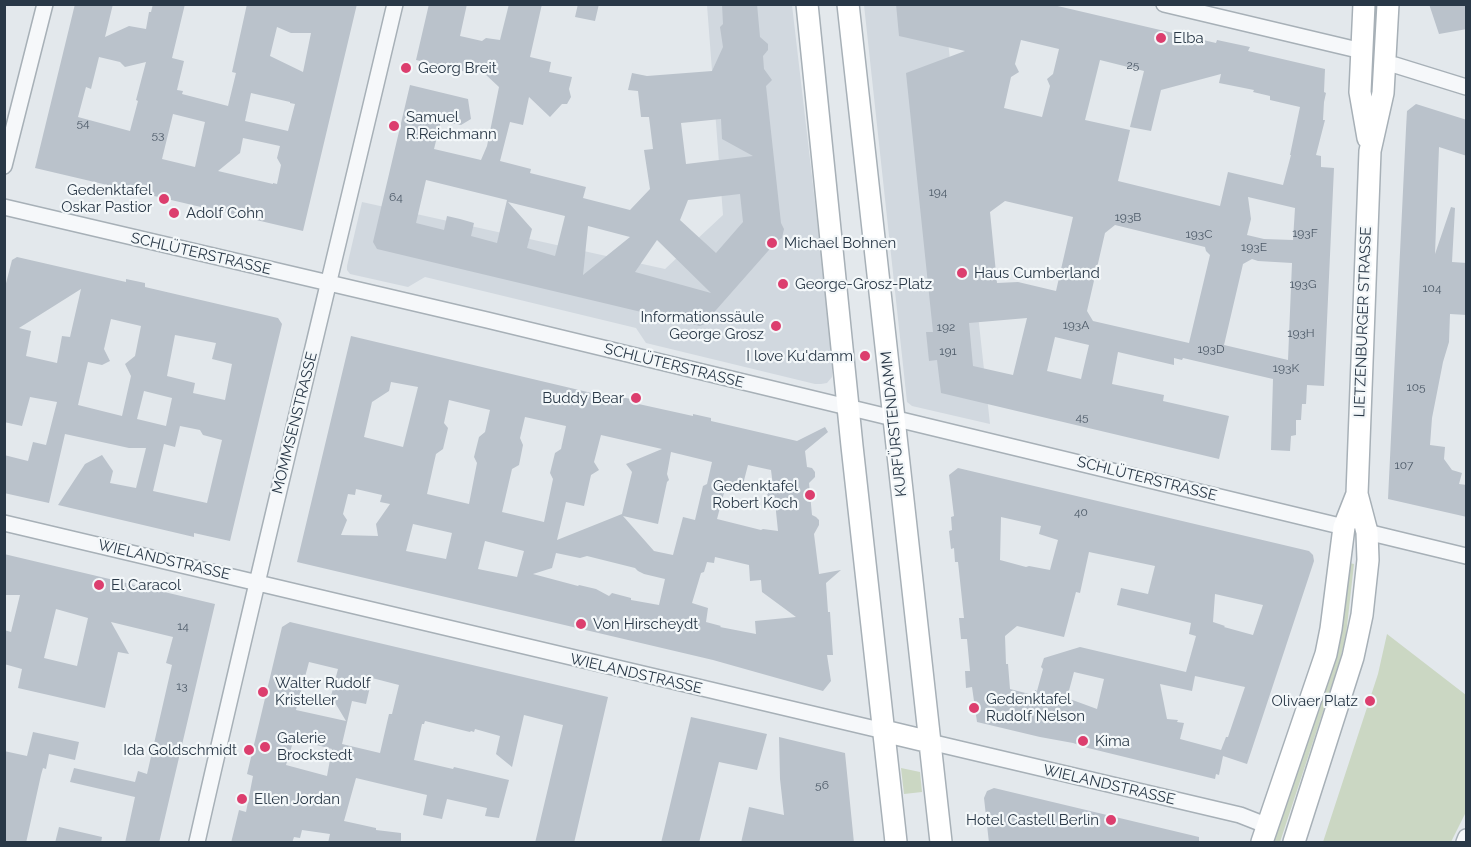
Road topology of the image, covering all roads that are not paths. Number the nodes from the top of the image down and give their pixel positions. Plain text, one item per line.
1 (45, 4) edge
2 (395, 4) edge
3 (807, 4) edge
4 (848, 4) edge
5 (1164, 4) edge
6 (1364, 4) edge
7 (1388, 4) edge
8 (1362, 51) junction
9 (1384, 64) junction
10 (1467, 87) edge
11 (1370, 151) junction
12 (4, 166) edge
13 (4, 207) edge
14 (329, 284) junction
15 (848, 408) junction
16 (894, 419) junction
17 (1357, 494) junction
18 (4, 523) edge
19 (1344, 527) junction
20 (1367, 532) junction
21 (1467, 556) edge
22 (256, 582) junction
23 (884, 731) junction
24 (930, 742) junction
25 (1265, 834) edge
26 (1467, 837) edge
27 (197, 843) edge
28 (896, 843) edge
29 (941, 843) edge
30 (1294, 843) edge
31 (1464, 843) edge

1 - 12 street
2 - 14 street, MOMMSENSTRASSE
3 - 15 main road
4 - 16 main road, KURFÜRSTENDAMM
5 - 8 street
6 - 8 main road, LIETZENBURGER STRASSE
7 - 9 main road, LIETZENBURGER STRASSE
8 - 11 main road, LIETZENBURGER STRASSE
9 - 10 street
9 - 11 main road, LIETZENBURGER STRASSE
11 - 17 main road, LIETZENBURGER STRASSE
13 - 14 street, SCHLÜTERSTRASSE
14 - 15 street, SCHLÜTERSTRASSE
14 - 22 street, MOMMSENSTRASSE
15 - 16 street, SCHLÜTERSTRASSE
15 - 23 main road
16 - 19 street, SCHLÜTERSTRASSE
16 - 24 main road, KURFÜRSTENDAMM
17 - 19 main road, LIETZENBURGER STRASSE
17 - 20 main road, LIETZENBURGER STRASSE
18 - 22 street, WIELANDSTRASSE
19 - 20 main road
19 - 25 main road
20 - 21 street
20 - 30 main road
22 - 23 street, WIELANDSTRASSE
22 - 27 street, MOMMSENSTRASSE
23 - 24 main road, WIELANDSTRASSE
23 - 28 main road
24 - 25 street, WIELANDSTRASSE
24 - 29 main road, KURFÜRSTENDAMM
26 - 31 street

